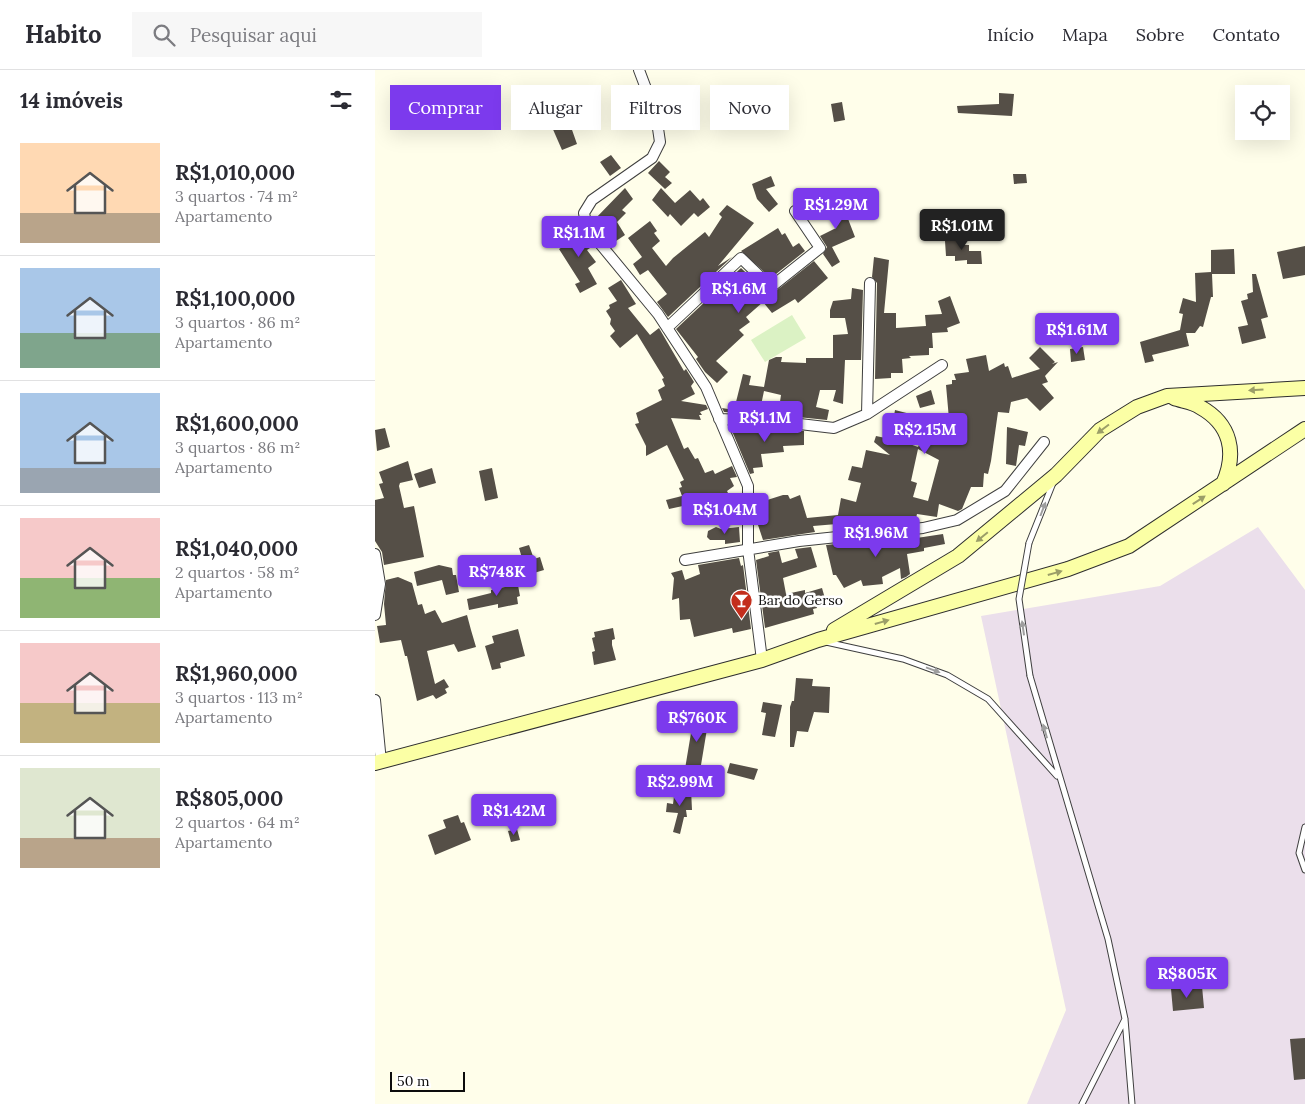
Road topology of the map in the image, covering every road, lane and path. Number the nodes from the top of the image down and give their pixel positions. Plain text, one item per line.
1 (639, 70) edge
2 (795, 211) dead end
3 (870, 283) dead end
4 (667, 328) junction
5 (942, 365) dead end
6 (1305, 388) edge
7 (1167, 396) junction
8 (867, 414) junction
9 (719, 419) junction
10 (1305, 429) edge
11 (1044, 442) dead end
12 (1056, 475) junction
13 (1223, 484) junction
14 (748, 549) junction
15 (375, 554) edge
16 (685, 560) dead end
17 (375, 615) edge
18 (818, 640) junction
19 (762, 660) junction
20 (375, 700) edge
21 (378, 762) edge
22 (1059, 778) junction
23 (1305, 827) edge
24 (1305, 870) edge
25 (1125, 1019) junction
26 (1081, 1104) edge
27 (1132, 1104) edge

1 - 4 street
2 - 4 street
3 - 8 street
4 - 9 street
5 - 8 street
6 -> 7 main road
7 -> 12 main road
7 - 13 main road
8 - 9 street
9 - 14 street
10 - 13 main road
11 - 14 street
12 -> 18 main road
22 -> 12 lane, bridge
18 -> 13 main road
14 - 16 street
14 - 19 street
15 - 17 street
18 - 19 main road
18 -> 22 lane
19 - 21 main road
20 - 21 street
22 - 25 lane
23 - 24 lane
25 - 26 lane
25 - 27 lane

